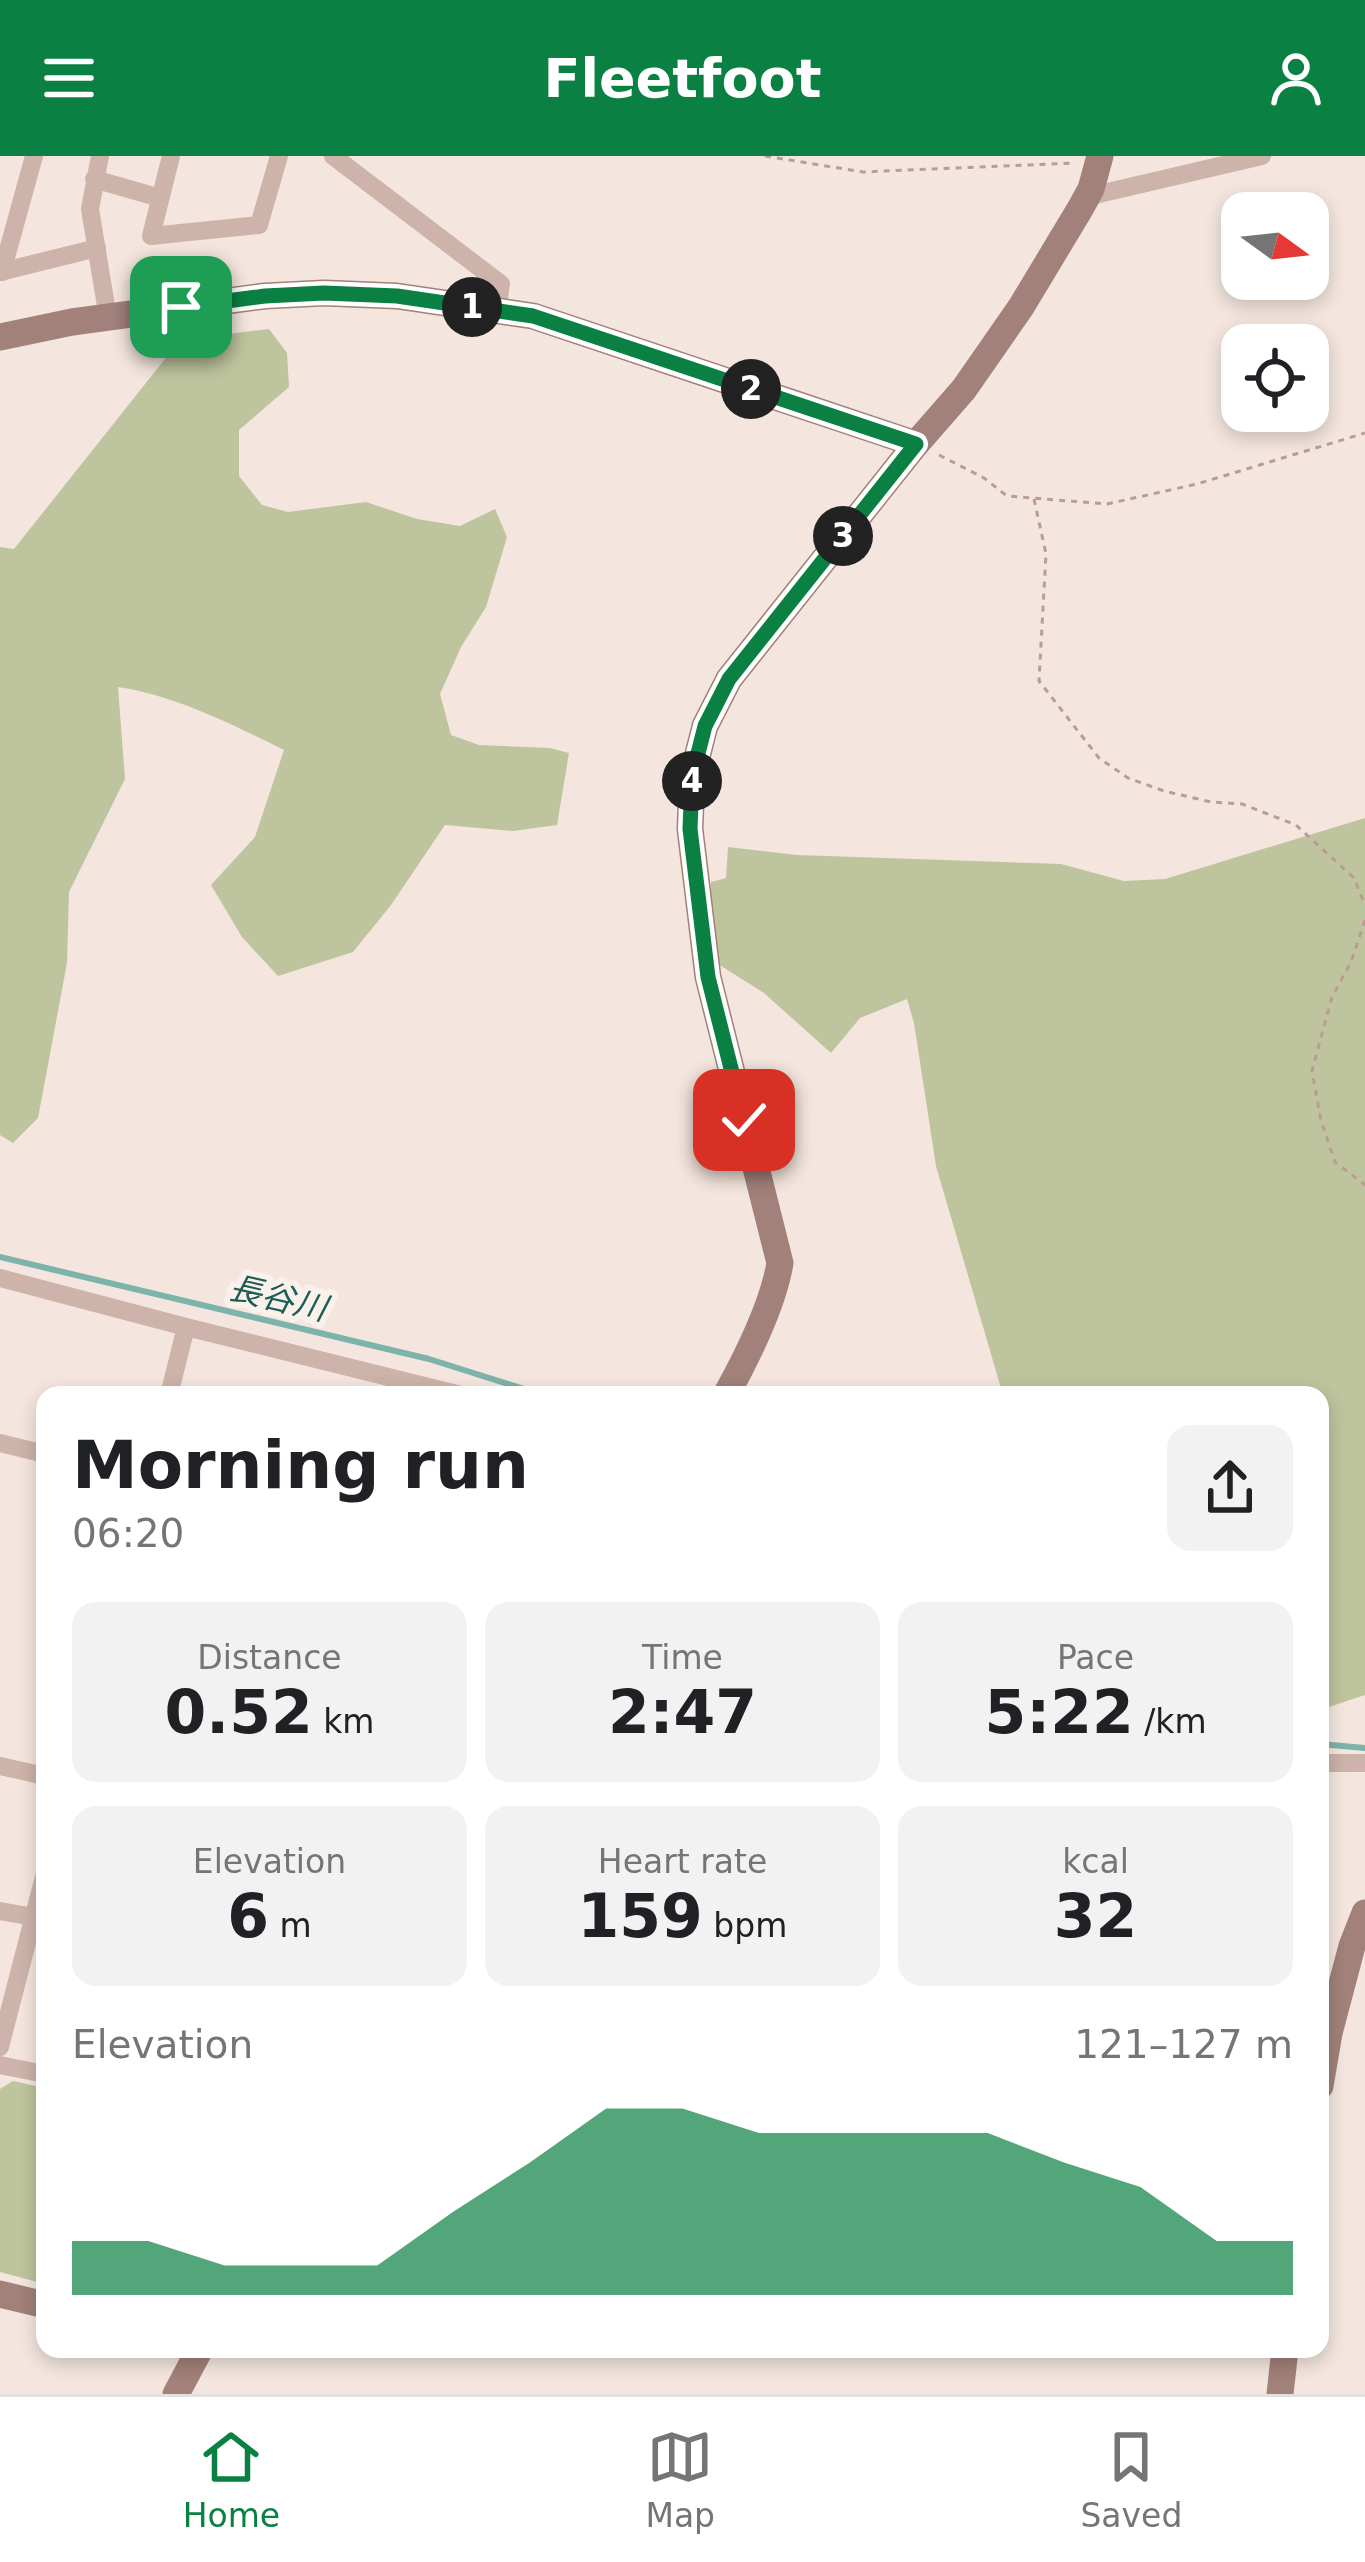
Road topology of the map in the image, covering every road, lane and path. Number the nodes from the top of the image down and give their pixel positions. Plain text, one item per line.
1 (34, 156) edge
2 (100, 156) edge
3 (171, 156) edge
4 (279, 156) edge
5 (333, 156) edge
6 (765, 156) edge
7 (1262, 156) edge
8 (1100, 159) edge
9 (94, 179) junction
10 (1086, 197) junction
11 (160, 198) junction
12 (97, 248) junction
13 (1, 272) edge
14 (496, 310) junction
15 (107, 317) junction
16 (0, 337) edge
17 (1365, 434) edge
18 (916, 444) junction
19 (1034, 499) junction
20 (1365, 905) edge
21 (1365, 920) edge
22 (1365, 1185) edge
23 (0, 1278) edge
24 (186, 1327) junction
25 (171, 1386) edge
26 (425, 1386) edge
27 (731, 1386) edge
28 (0, 1443) edge
29 (36, 1452) edge
30 (1329, 1762) edge
31 (1365, 1763) edge
32 (0, 1766) edge
33 (36, 1774) edge
34 (36, 1909) edge
35 (0, 1911) edge
36 (1365, 1912) edge
37 (34, 1917) junction
38 (1329, 2033) edge
39 (0, 2047) edge
40 (0, 2065) edge
41 (36, 2072) edge
42 (0, 2294) edge
43 (36, 2303) edge
44 (195, 2358) edge
45 (1284, 2358) edge
46 (176, 2394) edge
47 (1280, 2394) edge

1 - 13 street
2 - 9 street
3 - 11 street
4 - 11 street
5 - 14 street
6 - 8 path
7 - 10 street
8 - 10 street
9 - 11 street
9 - 12 street
10 - 18 street
12 - 13 street
12 - 15 street
14 - 15 street
14 - 18 street
15 - 16 street
17 - 19 path
18 - 19 path
18 - 27 street
19 - 20 path
21 - 22 path
23 - 24 street
24 - 25 street
24 - 26 street
28 - 29 street
30 - 31 street
32 - 33 street
34 - 37 street
35 - 37 street
36 - 38 street
37 - 39 street
40 - 41 street
42 - 43 street
44 - 46 street
45 - 47 street

